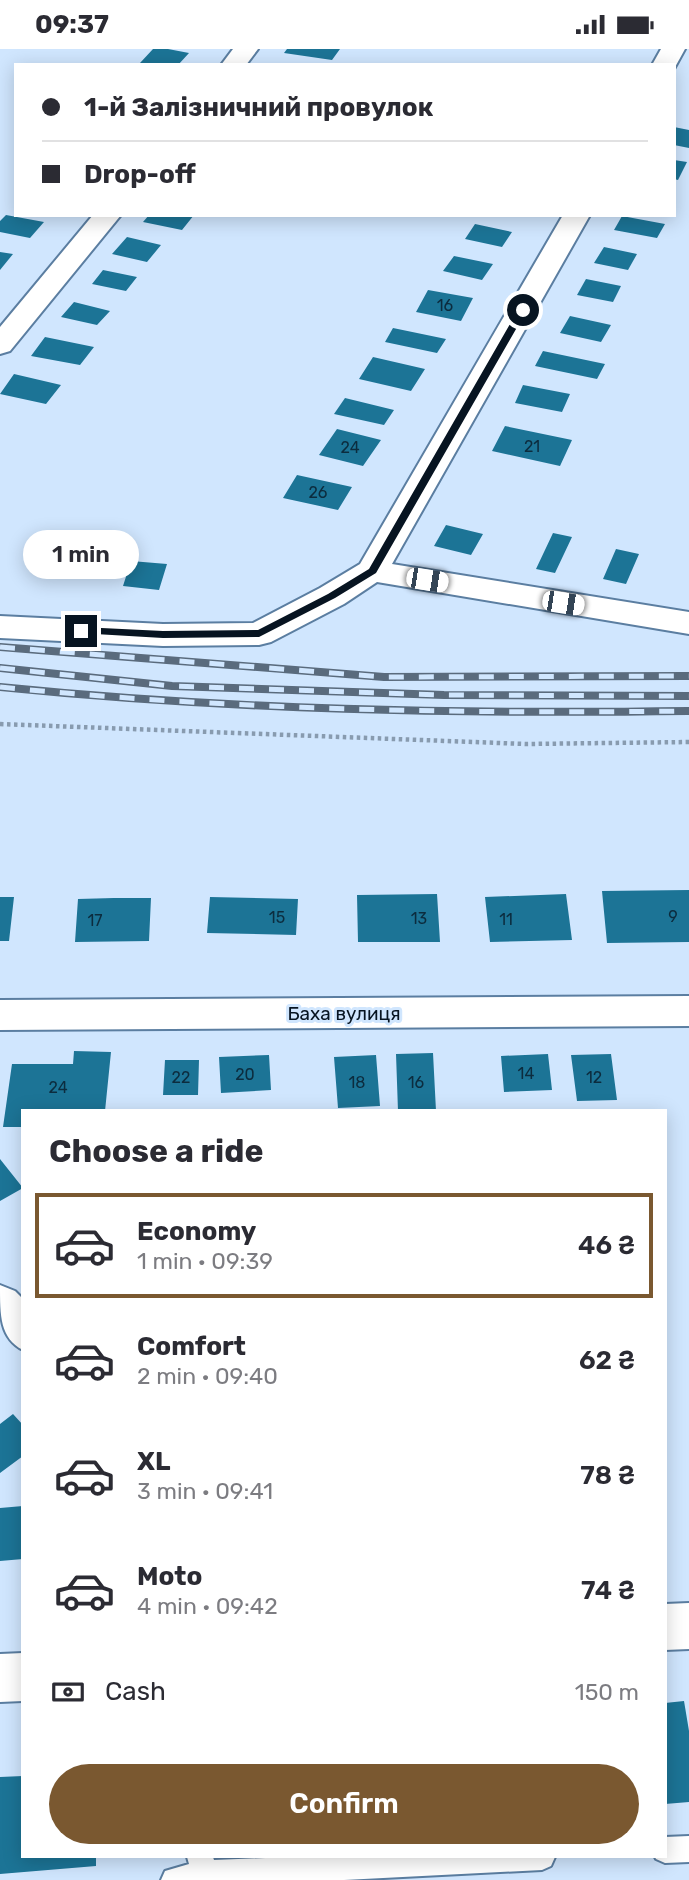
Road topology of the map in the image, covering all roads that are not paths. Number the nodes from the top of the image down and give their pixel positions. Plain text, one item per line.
1 (246, 49) edge
2 (235, 63) edge
3 (106, 217) edge
4 (577, 217) edge
5 (0, 345) edge
6 (372, 571) junction
7 (689, 623) edge
8 (0, 627) edge
9 (689, 1011) edge
10 (0, 1015) edge
11 (0, 1304) edge
12 (21, 1329) edge
13 (21, 1677) edge
14 (0, 1678) edge
15 (689, 1849) edge
16 (667, 1850) edge
17 (504, 1858) edge
18 (202, 1866) edge
19 (174, 1880) edge

1 - 2 street
3 - 5 street
4 - 6 street
6 - 7 street
6 - 8 street
9 - 10 street, Баха вулиця
11 - 12 street
13 - 14 street
15 - 16 lane
17 - 18 lane
18 - 19 lane

